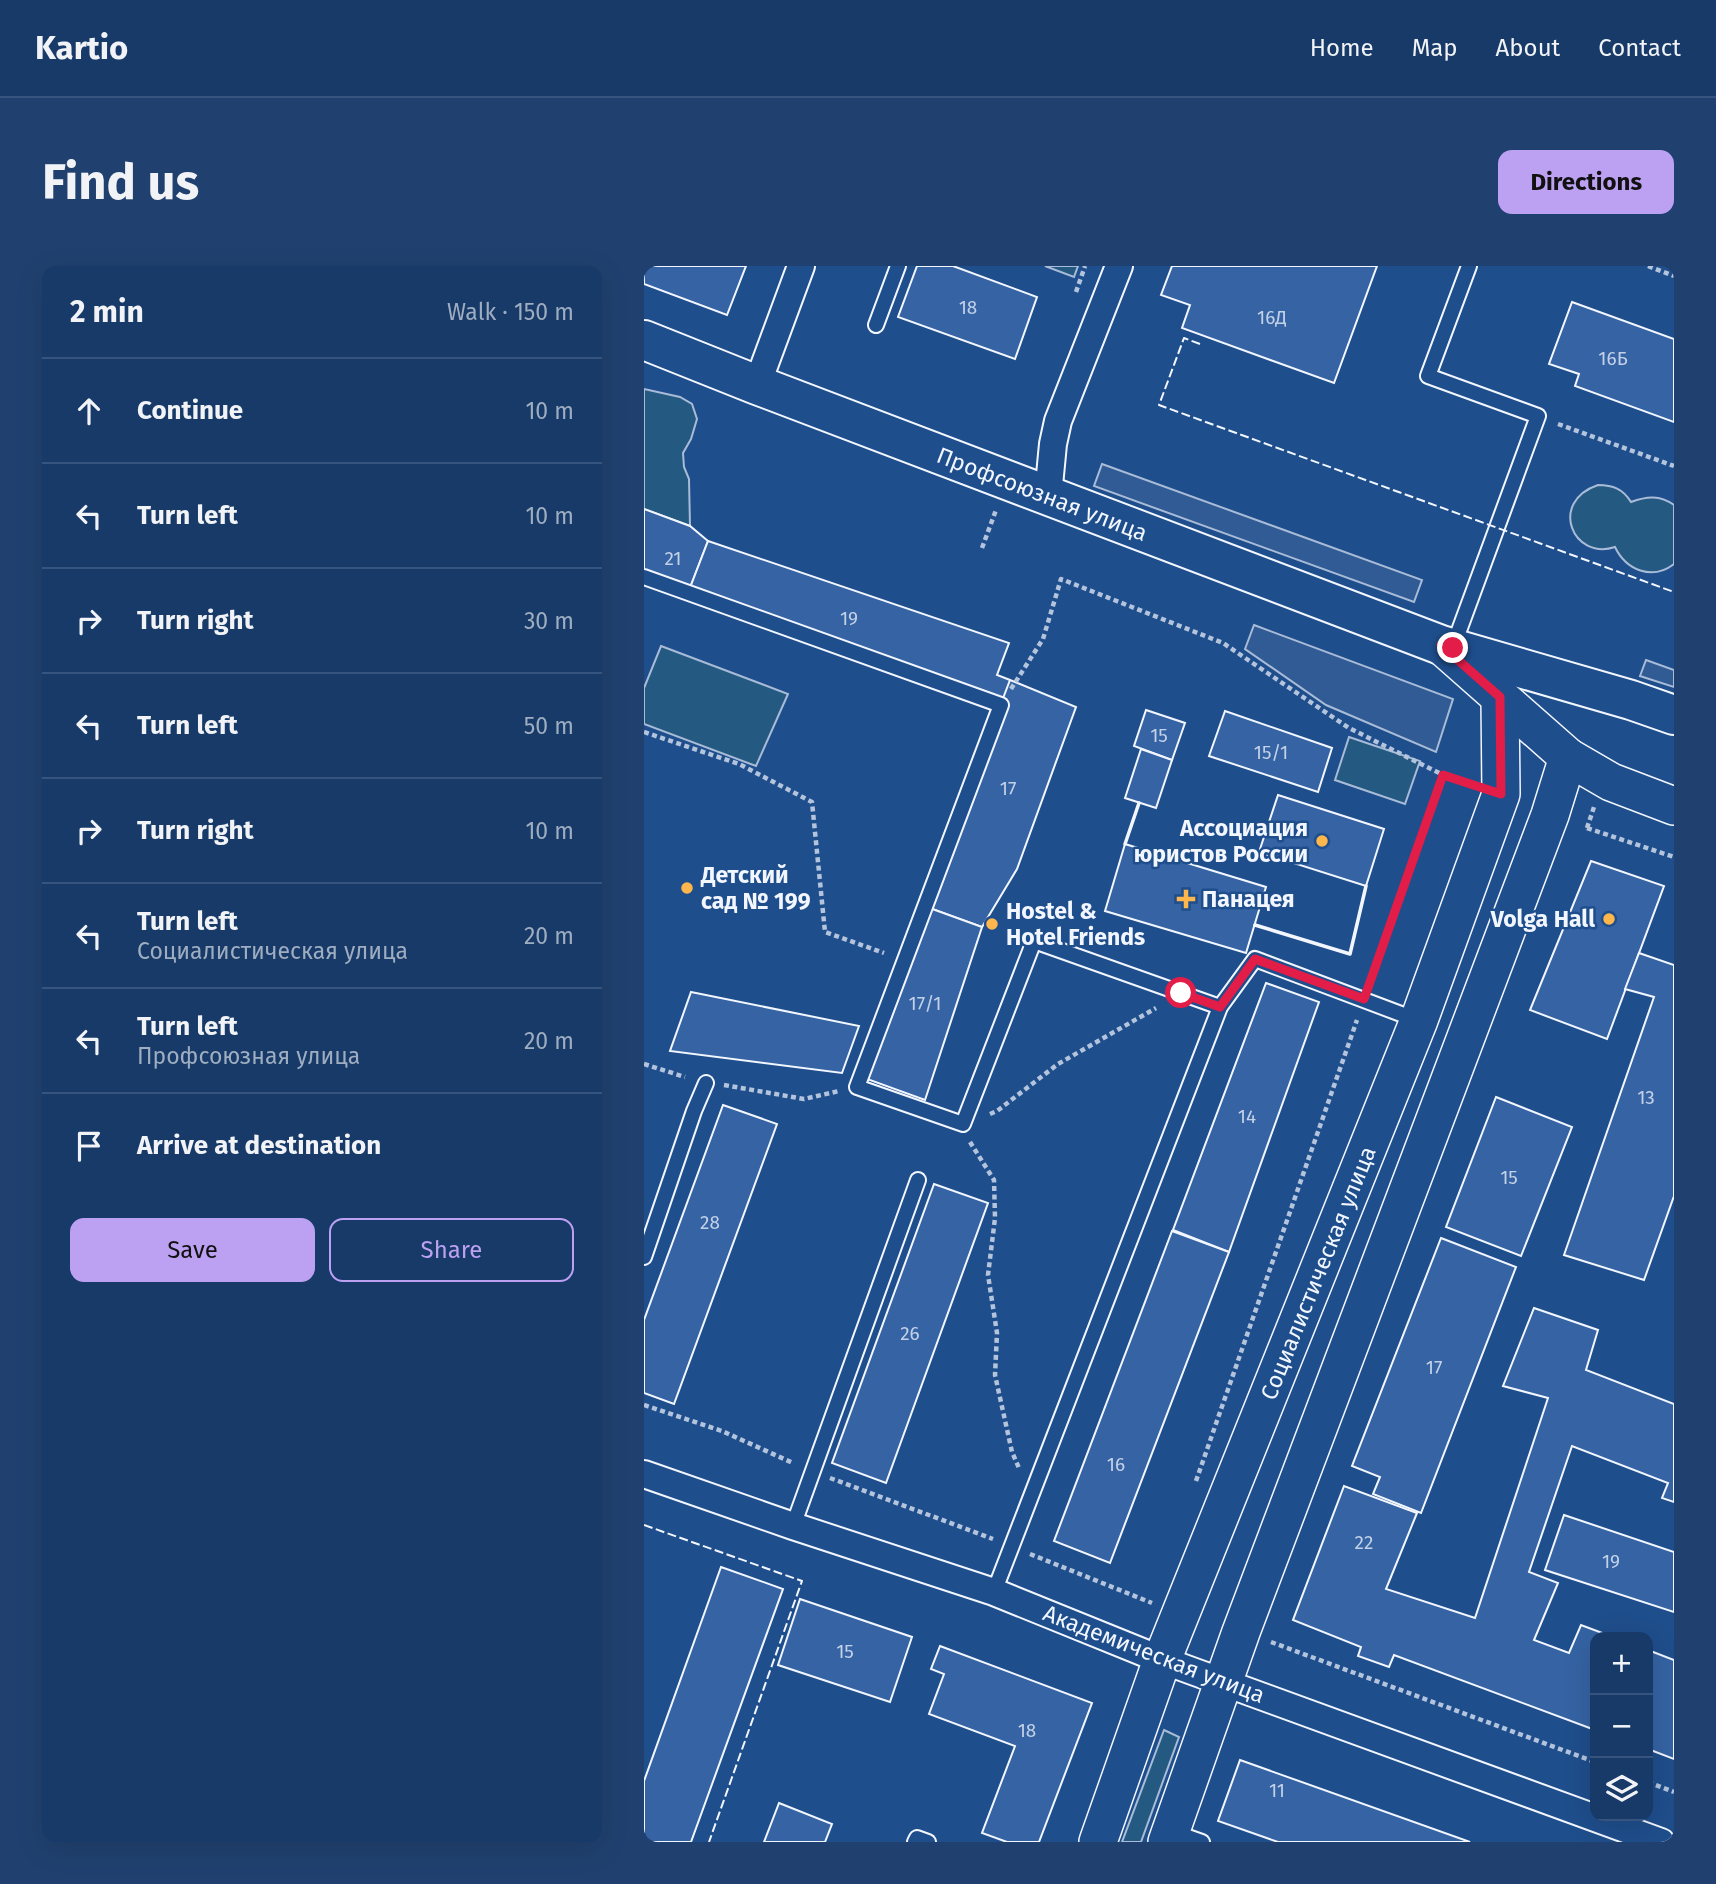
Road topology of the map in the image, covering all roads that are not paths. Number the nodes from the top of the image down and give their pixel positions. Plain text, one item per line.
1 (802, 266) edge
2 (898, 266) edge
3 (1119, 266) edge
4 (1469, 266) edge
5 (876, 325) dead end
6 (644, 340) edge
7 (757, 385) junction
8 (1048, 496) junction
9 (644, 577) edge
10 (1447, 646) junction
11 (1500, 697) junction
12 (1674, 715) edge
13 (1568, 757) junction
14 (1674, 806) edge
15 (1220, 1007) junction
16 (1419, 1020) junction
17 (706, 1083) road end
18 (918, 1180) dead end
19 (644, 1257) edge
20 (644, 1474) edge
21 (793, 1526) junction
22 (994, 1591) junction
23 (1163, 1660) junction
24 (1224, 1682) junction
25 (1180, 1838) edge
26 (915, 1842) edge
27 (928, 1842) edge
28 (1098, 1842) edge
29 (1661, 1842) edge

1 - 7 street
2 - 5 lane
3 - 8 street
4 - 10 lane
6 - 7 main road, Профсоюзная улица
7 - 8 main road, Профсоюзная улица
8 - 10 main road, Профсоюзная улица
9 - 15 lane
10 - 11 street, Профсоюзная улица
10 - 12 main road, Профсоюзная улица
11 - 13 street, Профсоюзная улица
11 - 16 street, Социалистическая улица
13 - 14 street, Профсоюзная улица
13 - 24 street
15 - 16 lane
15 - 22 lane
16 - 23 street, Социалистическая улица
17 - 19 lane
18 - 21 lane
20 - 21 street, Академическая улица
21 - 22 street, Академическая улица
22 - 23 street, Академическая улица
23 - 24 street, Академическая улица
23 - 28 street, Социалистическая улица
24 - 25 street
24 - 29 street, Академическая улица
26 - 27 lane

